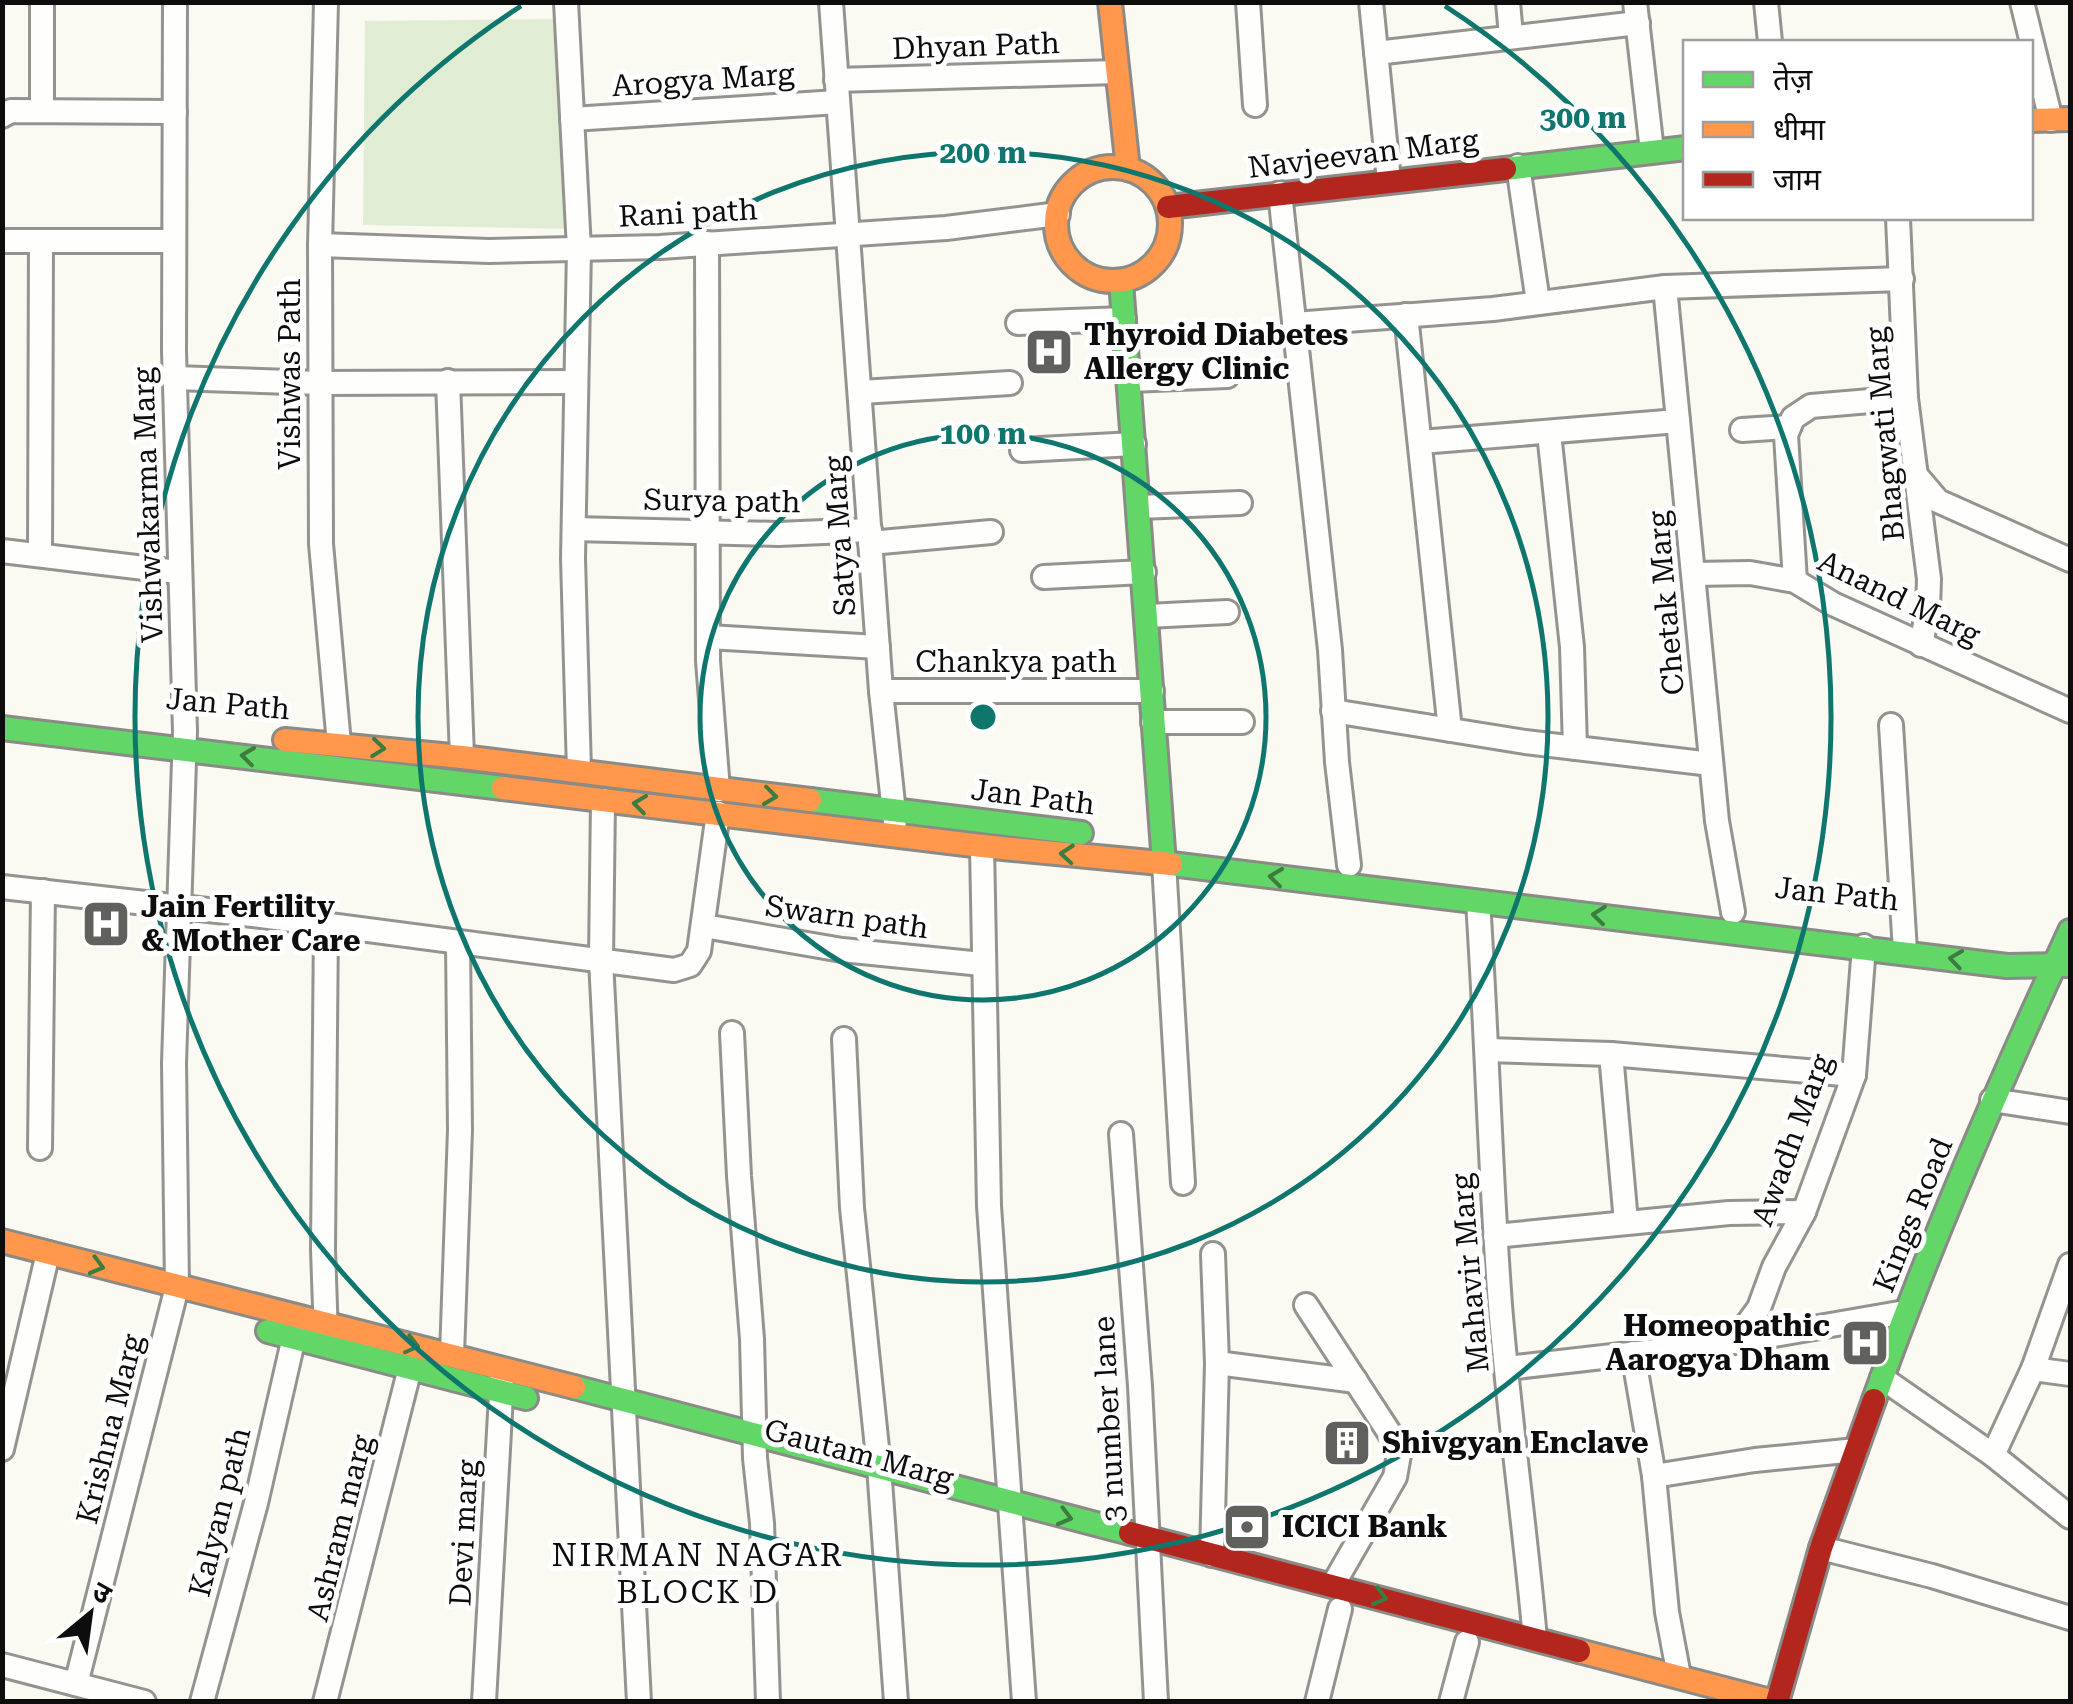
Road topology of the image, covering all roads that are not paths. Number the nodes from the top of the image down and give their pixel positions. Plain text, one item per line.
1 (42, 2) edge
2 (175, 2) edge
3 (326, 2) edge
4 (566, 2) edge
5 (831, 2) edge
6 (1110, 2) edge
7 (1248, 2) edge
8 (1370, 2) edge
9 (1508, 2) edge
10 (1766, 2) edge
11 (2022, 2) edge
12 (1636, 12) edge
13 (1511, 36) junction
14 (1770, 40) edge
15 (2031, 40) edge
16 (2033, 47) edge
17 (1376, 52) junction
18 (1117, 72) junction
19 (837, 91) junction
20 (1255, 105) dead end
21 (42, 110) junction
22 (175, 112) junction
23 (2, 116) edge
24 (572, 118) junction
25 (2051, 120) edge
26 (1683, 148) edge
27 (1652, 151) junction
28 (1518, 166) junction
29 (1128, 170) junction
30 (1388, 180) junction
31 (1280, 193) junction
32 (1168, 207) junction
33 (1058, 214) junction
34 (1898, 220) edge
35 (848, 233) junction
36 (2, 241) edge
37 (42, 241) junction
38 (174, 241) junction
39 (707, 244) junction
40 (320, 245) junction
41 (579, 249) junction
42 (1902, 279) junction
43 (1121, 281) junction
44 (1665, 287) junction
45 (1538, 302) junction
46 (1406, 316) junction
47 (1124, 319) junction
48 (1018, 323) dead end
49 (1294, 324) junction
50 (1227, 376) dead end
51 (174, 378) junction
52 (1130, 380) junction
53 (448, 381) junction
54 (320, 382) junction
55 (574, 382) junction
56 (1010, 384) dead end
57 (862, 392) junction
58 (1906, 398) junction
59 (1678, 420) junction
60 (1789, 427) junction
61 (1742, 430) dead end
62 (1548, 432) junction
63 (1420, 442) junction
64 (1134, 444) junction
65 (1022, 450) dead end
66 (1914, 474) junction
67 (1240, 503) dead end
68 (1139, 507) junction
69 (574, 529) junction
70 (706, 530) junction
71 (991, 532) dead end
72 (870, 537) junction
73 (2, 550) edge
74 (40, 554) junction
75 (2070, 560) edge
76 (178, 572) junction
77 (1144, 572) junction
78 (1694, 574) junction
79 (1044, 577) dead end
80 (1795, 581) junction
81 (1227, 612) dead end
82 (1148, 616) junction
83 (708, 637) junction
84 (1921, 645) junction
85 (878, 646) junction
86 (880, 691) junction
87 (1152, 692) junction
88 (2, 709) edge
89 (2070, 710) edge
90 (1334, 711) junction
91 (1154, 722) junction
92 (1242, 722) dead end
93 (1890, 725) dead end
94 (2, 728) edge
95 (1450, 730) junction
96 (184, 740) junction
97 (338, 744) junction
98 (1574, 748) junction
99 (462, 757) junction
100 (1712, 764) junction
101 (579, 771) junction
102 (603, 800) junction
103 (718, 802) junction
104 (894, 811) junction
105 (896, 835) junction
106 (982, 846) junction
107 (1164, 853) junction
108 (1349, 864) junction
109 (2, 887) edge
110 (43, 892) junction
111 (1478, 902) junction
112 (177, 906) junction
113 (1733, 912) junction
114 (326, 924) junction
115 (704, 926) junction
116 (2070, 931) edge
117 (1904, 941) junction
118 (458, 942) junction
119 (1864, 946) junction
120 (600, 960) junction
121 (982, 964) junction
122 (2062, 964) edge
123 (732, 1033) dead end
124 (844, 1039) dead end
125 (1488, 1050) junction
126 (1611, 1054) junction
127 (1854, 1075) junction
128 (1992, 1100) junction
129 (2070, 1112) edge
130 (1121, 1134) dead end
131 (40, 1148) dead end
132 (1184, 1183) dead end
133 (1804, 1212) junction
134 (1626, 1222) junction
135 (1495, 1236) junction
136 (2, 1241) edge
137 (1213, 1254) dead end
138 (2, 1263) edge
139 (46, 1264) junction
140 (2070, 1265) edge
141 (174, 1296) junction
142 (1306, 1305) dead end
143 (1905, 1312) junction
144 (326, 1335) junction
145 (294, 1338) junction
146 (1734, 1342) junction
147 (1634, 1353) junction
148 (452, 1355) junction
149 (1217, 1363) junction
150 (410, 1368) junction
151 (1508, 1368) junction
152 (2033, 1369) junction
153 (2070, 1374) edge
154 (1882, 1378) junction
155 (502, 1380) junction
156 (1356, 1381) junction
157 (626, 1412) junction
158 (755, 1447) junction
159 (2, 1449) edge
160 (1856, 1450) junction
161 (1993, 1456) junction
162 (1654, 1476) junction
163 (879, 1478) junction
164 (1012, 1514) junction
165 (2070, 1517) edge
166 (1821, 1548) junction
167 (1146, 1549) junction
168 (1212, 1555) junction
169 (1333, 1585) junction
170 (1340, 1609) junction
171 (2070, 1618) edge
172 (1536, 1638) junction
173 (1467, 1642) junction
174 (2, 1666) edge
175 (1679, 1676) junction
176 (76, 1684) junction
177 (144, 1702) edge
178 (202, 1702) edge
179 (326, 1702) edge
180 (484, 1702) edge
181 (640, 1702) edge
182 (768, 1702) edge
183 (896, 1702) edge
184 (1024, 1702) edge
185 (1156, 1702) edge
186 (1317, 1702) edge
187 (1451, 1702) edge
188 (1700, 1702) edge
189 (1776, 1702) edge

1 - 21 street
2 - 22 street, Vishwakarma Marg
3 - 40 street, Vishwas Path
4 - 24 street
5 - 19 street, Satya Marg
6 - 18 street
7 - 20 street
8 - 17 street
9 - 13 street
10 - 14 street
11 - 15 street
12 - 13 street
12 - 27 street
13 - 17 street
16 - 25 street
17 - 30 street
18 - 19 street, Dhyan Path
18 - 29 street
19 - 24 street, Arogya Marg
19 - 35 street, Satya Marg
21 - 22 street
21 - 23 street
22 - 38 street, Vishwakarma Marg
24 - 41 street
26 - 27 street, Navjeevan Marg
27 - 28 street, Navjeevan Marg
28 - 30 street, Navjeevan Marg
28 - 45 street
29 - 32 street
29 - 33 street
30 - 31 street, Navjeevan Marg
31 - 32 street, Navjeevan Marg
31 - 49 street
32 - 43 street
33 - 35 street, Rani path
33 - 43 street
34 - 42 street, Bhagwati Marg
35 - 39 street, Rani path
35 - 57 street, Satya Marg
36 - 37 street
37 - 38 street
37 - 74 street
38 - 51 street, Vishwakarma Marg
39 - 41 street, Rani path
39 - 70 street
40 - 41 street, Rani path
40 - 54 street, Vishwas Path
41 - 55 street
42 - 44 street
42 - 58 street, Bhagwati Marg
43 - 47 street
44 - 45 street
44 - 59 street, Chetak Marg
45 - 46 street
46 - 49 street
46 - 63 street
47 - 48 street
47 - 52 street
49 - 90 street
50 - 52 street
51 - 54 street
51 - 76 street, Vishwakarma Marg
52 - 64 street
53 - 54 street
53 - 55 street
53 - 99 street
54 - 97 street, Vishwas Path
55 - 69 street
56 - 57 street
57 - 72 street, Satya Marg
58 - 60 street
58 - 66 street, Bhagwati Marg
59 - 62 street
59 - 78 street, Chetak Marg
60 - 61 street
60 - 80 street
62 - 63 street
62 - 98 street
63 - 95 street
64 - 65 street
64 - 68 street
66 - 75 street
66 - 84 street, Bhagwati Marg
67 - 68 street
68 - 77 street
69 - 70 street, Surya path
69 - 101 street
70 - 72 street, Surya path
70 - 83 street
71 - 72 street, Surya path
72 - 85 street, Satya Marg
73 - 74 street
74 - 76 street
76 - 96 street, Vishwakarma Marg
77 - 79 street
77 - 82 street
78 - 80 street, Anand Marg
78 - 100 street, Chetak Marg
80 - 84 street, Anand Marg
81 - 82 street
82 - 87 street
83 - 85 street
83 - 103 street
84 - 89 street, Anand Marg
85 - 86 street, Satya Marg
86 - 87 street, Chankya path
86 - 104 street, Satya Marg
87 - 91 street
88 - 96 street, Jan Path
90 - 95 street
90 - 108 street
91 - 92 street
91 - 107 street
93 - 117 street
94 - 96 street, Jan Path
95 - 98 street
96 - 97 street, Jan Path
102 -> 96 street, Jan Path
96 - 112 street, Vishwakarma Marg
97 -> 99 street, Jan Path
98 - 100 street
99 - 101 street, Jan Path
100 - 113 street, Chetak Marg
101 - 103 street, Jan Path
103 -> 102 street, Jan Path
102 - 120 street
103 -> 104 street, Jan Path
103 - 105 street, Jan Path
103 - 115 street
104 - 105 street, Satya Marg
104 - 107 street, Jan Path
105 - 106 street, Jan Path
107 -> 106 street, Jan Path
106 - 121 street
107 - 108 street, Jan Path
111 -> 107 street, Jan Path
107 - 132 street
108 - 113 street, Jan Path
109 - 110 street
110 - 112 street
110 - 131 street
119 -> 111 street, Jan Path
111 - 125 street, Mahavir Marg
112 - 114 street
112 - 141 street, Vishwakarma Marg
113 - 117 street, Jan Path
114 - 118 street
114 - 144 street
115 - 120 street
115 - 121 street, Swarn path
116 - 122 street, Kings Road
117 - 119 street, Jan Path
117 - 122 street, Jan Path
118 - 120 street
118 - 148 street
119 - 127 street, Awadh Marg
120 - 157 street
121 - 164 street
122 - 128 street, Kings Road
123 - 158 street
124 - 163 street
125 - 126 street
125 - 135 street, Mahavir Marg
126 - 127 street
126 - 134 street
127 - 133 street, Awadh Marg
128 - 129 street
128 - 143 street, Kings Road
130 - 167 street, 3 number lane
133 - 134 street
133 - 146 street, Awadh Marg
134 - 135 street
135 - 151 street, Mahavir Marg
136 - 139 street
137 - 149 street
138 - 139 street, Gautam Marg
139 - 141 street, Gautam Marg
139 - 159 street
140 - 152 street
141 - 144 street
141 - 145 street, Gautam Marg
141 - 176 street, Krishna Marg
142 - 156 street
143 - 146 street
143 - 154 street, Kings Road
144 - 145 street, Gautam Marg
144 -> 148 street
144 - 150 street, Gautam Marg
145 - 178 street, Kalyan path
146 - 147 street
147 - 151 street
147 - 162 street
148 - 155 street
149 - 156 street
149 - 168 street
150 - 155 street, Gautam Marg
150 - 179 street, Ashram marg
151 - 172 street, Mahavir Marg
152 - 153 street
152 - 161 street
154 - 160 street, Kings Road
154 - 161 street
155 - 157 street, Gautam Marg
155 - 180 street, Devi marg
156 - 169 street
157 - 158 street, Gautam Marg
157 - 181 street
158 - 163 street, Gautam Marg
158 - 182 street
160 - 162 street
160 - 166 street, Kings Road
161 - 165 street
162 - 175 street
163 - 164 street, Gautam Marg
163 - 183 street
164 - 167 street, Gautam Marg
164 - 184 street
166 - 171 street
166 - 189 street, Kings Road
167 - 168 street
167 - 170 street, Gautam Marg
167 - 185 street, 3 number lane
168 - 169 street
169 -> 172 street
170 - 173 street, Gautam Marg
170 - 186 street
172 - 175 street
173 - 187 street
173 - 188 street, Gautam Marg
174 - 176 street
175 - 189 street
176 - 177 street

